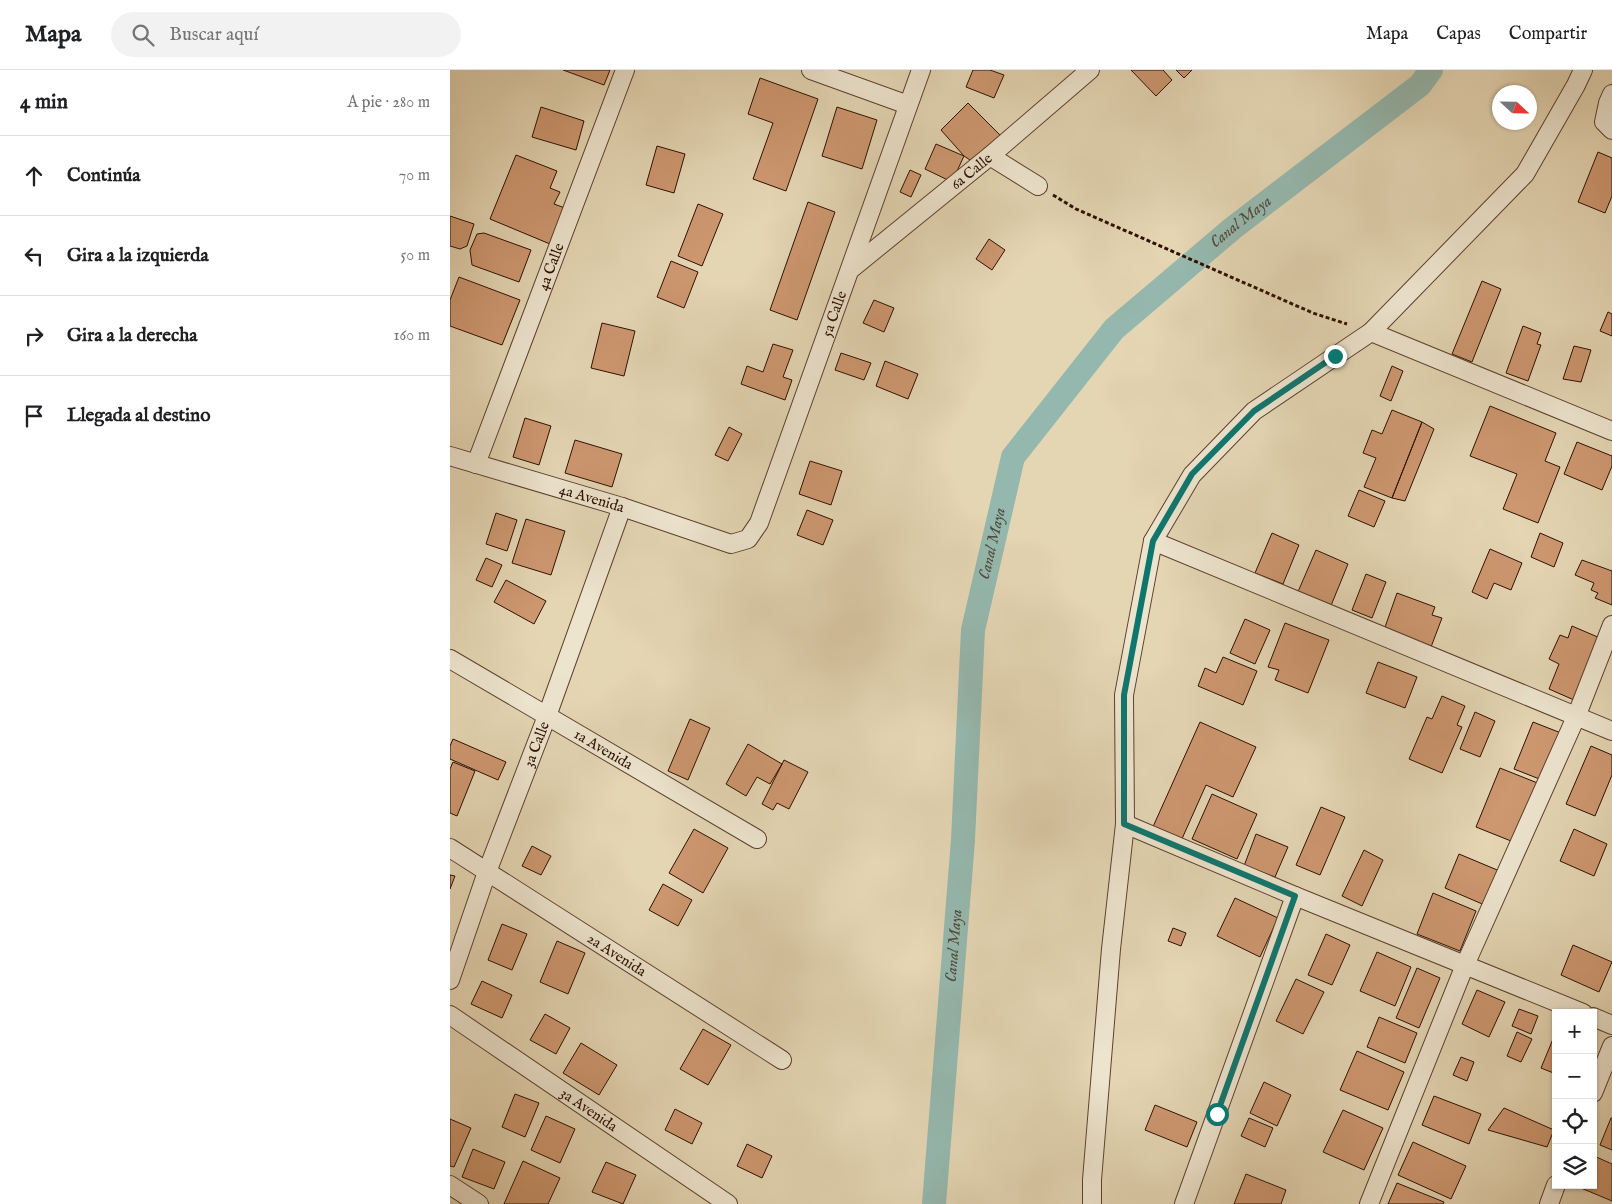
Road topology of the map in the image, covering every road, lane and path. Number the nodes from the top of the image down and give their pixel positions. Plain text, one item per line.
1 (625, 70) edge
2 (811, 70) edge
3 (921, 70) edge
4 (1090, 70) edge
5 (1584, 70) edge
6 (1612, 94) edge
7 (908, 105) junction
8 (1612, 130) edge
9 (990, 156) junction
10 (1038, 186) dead end
11 (1076, 210) dead end
12 (851, 270) junction
13 (1371, 332) junction
14 (1612, 431) edge
15 (450, 456) edge
16 (476, 464) junction
17 (622, 507) junction
18 (1153, 541) junction
19 (731, 544) joint
20 (1612, 625) edge
21 (450, 659) edge
22 (547, 716) junction
23 (1576, 716) junction
24 (1612, 731) edge
25 (1124, 824) junction
26 (757, 839) dead end
27 (450, 848) edge
28 (487, 872) junction
29 (1295, 896) junction
30 (1465, 965) junction
31 (450, 980) edge
32 (1573, 1009) edge
33 (450, 1015) edge
34 (1597, 1018) edge
35 (1612, 1024) edge
36 (1612, 1046) edge
37 (782, 1060) dead end
38 (1597, 1083) edge
39 (450, 1185) edge
40 (1555, 1189) edge
41 (478, 1204) edge
42 (728, 1204) edge
43 (1092, 1204) edge
44 (1184, 1204) edge
45 (1369, 1204) edge
46 (1549, 1204) edge

1 - 16 street, 4a Calle
2 - 7 street
3 - 7 street, 5a Calle
4 - 9 street, 6a Calle
5 - 13 street
6 - 8 street
7 - 12 street, 5a Calle
9 - 10 street
9 - 12 street, 6a Calle
11 - 13 path
12 - 19 street, 5a Calle
13 - 14 street
13 - 18 street
15 - 16 street, 4a Avenida
16 - 17 street, 4a Avenida
17 - 19 street, 4a Avenida
17 - 22 street, 3a Calle
18 - 23 street
18 - 25 street
20 - 23 street
21 - 22 street, 1a Avenida
22 - 26 street, 1a Avenida
22 - 28 street, 3a Calle
23 - 24 street
23 - 30 street
25 - 29 street
25 - 43 street
27 - 28 street, 2a Avenida
28 - 31 street, 3a Calle
28 - 37 street, 2a Avenida
29 - 30 street
29 - 44 street
30 - 32 street
30 - 45 street
33 - 42 street, 3a Avenida
34 - 35 street
36 - 38 street
39 - 41 street
40 - 46 street

